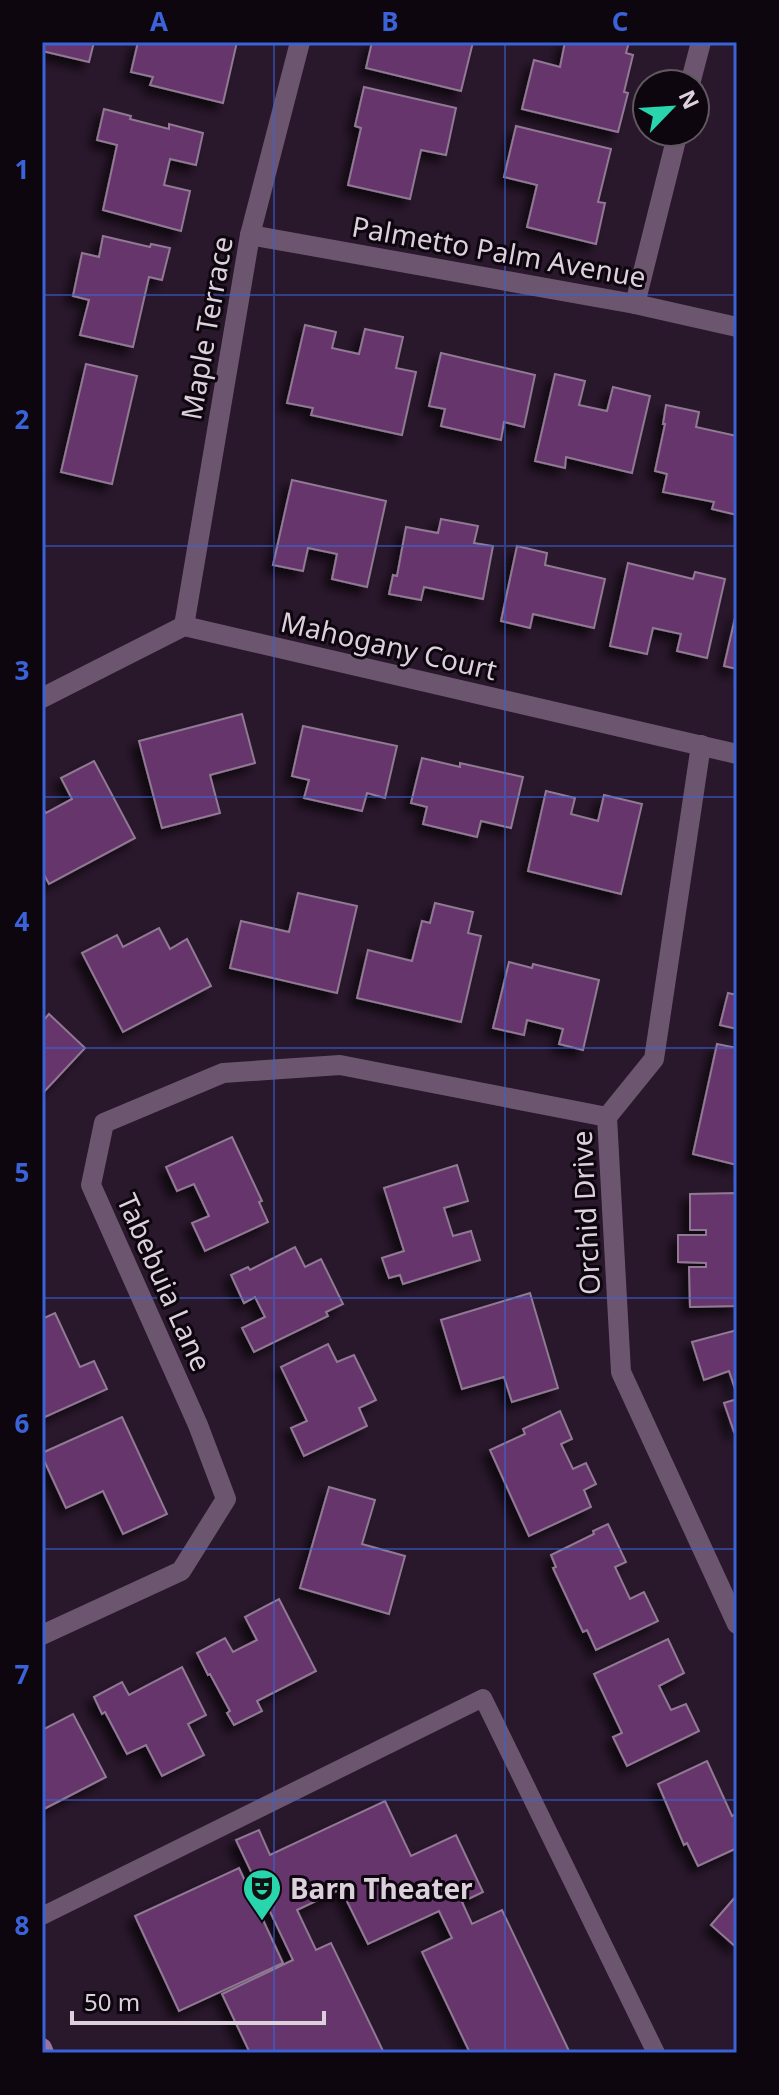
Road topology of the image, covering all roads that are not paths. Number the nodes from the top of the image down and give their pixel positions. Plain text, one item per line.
1 (300, 42) edge
2 (701, 42) edge
3 (694, 68) edge
4 (674, 148) edge
5 (250, 235) junction
6 (635, 304) junction
7 (737, 327) edge
8 (184, 626) junction
9 (42, 698) edge
10 (701, 745) junction
11 (737, 754) edge
12 (607, 1117) junction
13 (737, 1624) edge
14 (42, 1635) edge
15 (42, 1916) edge
16 (656, 2053) edge

1 - 5 street, Maple Terrace
2 - 3 street
4 - 6 street
5 - 6 street, Palmetto Palm Avenue
5 - 8 street, Maple Terrace
6 - 7 street, Palmetto Palm Avenue
8 - 9 street
8 - 10 street, Mahogany Court
10 - 11 street, Mahogany Court
10 - 12 street, Orchid Drive
12 - 13 street, Orchid Drive
12 - 14 street, Tabebuia Lane
15 - 16 lane

